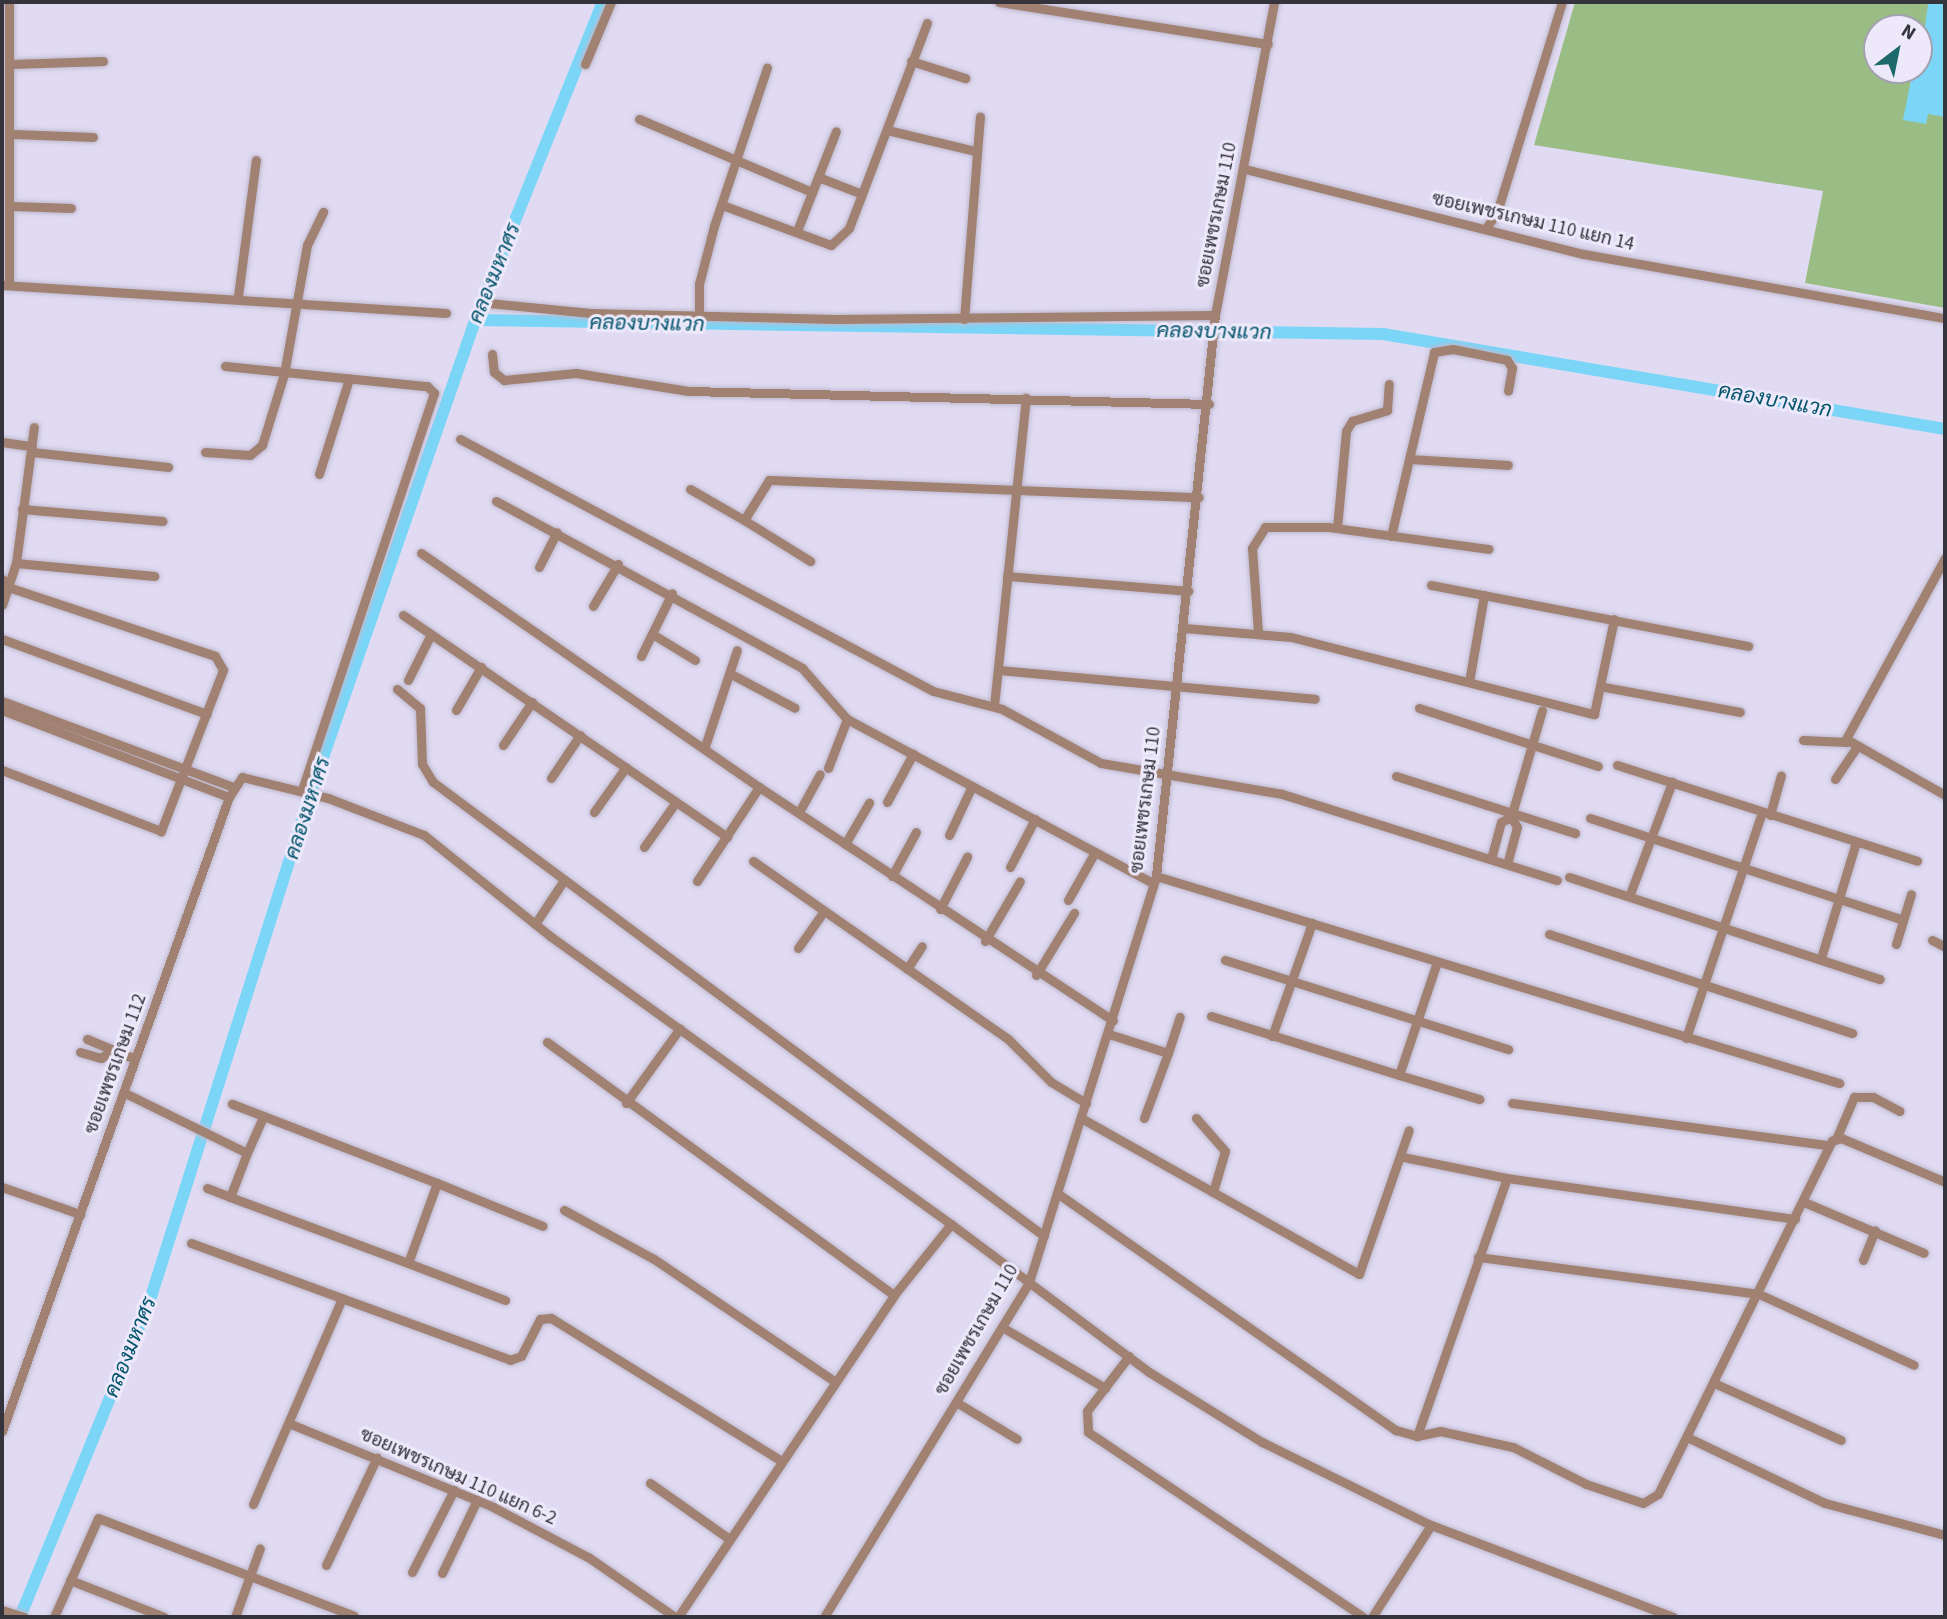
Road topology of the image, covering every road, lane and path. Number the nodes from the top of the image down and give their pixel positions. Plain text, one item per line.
1 (9, 2) edge
2 (611, 2) edge
3 (999, 2) edge
4 (1274, 2) edge
5 (1562, 2) edge
6 (927, 23) dead end
7 (1268, 44) junction
8 (103, 61) dead end
9 (911, 61) junction
10 (10, 64) junction
11 (585, 64) dead end
12 (767, 68) dead end
13 (965, 78) dead end
14 (980, 117) dead end
15 (639, 119) dead end
16 (887, 130) junction
17 (836, 131) dead end
18 (13, 134) junction
19 (93, 137) dead end
20 (975, 151) junction
21 (735, 157) junction
22 (256, 160) dead end
23 (1245, 169) junction
24 (818, 177) junction
25 (812, 192) junction
26 (862, 194) junction
27 (722, 205) junction
28 (12, 206) junction
29 (71, 208) dead end
30 (323, 212) dead end
31 (1486, 229) junction
32 (797, 231) junction
33 (5, 285) edge
34 (238, 296) junction
35 (295, 303) junction
36 (489, 303) dead end
37 (446, 313) dead end
38 (699, 317) junction
39 (1945, 318) edge
40 (964, 319) junction
41 (1215, 319) junction
42 (492, 354) dead end
43 (225, 366) dead end
44 (284, 374) junction
45 (349, 379) junction
46 (1389, 384) dead end
47 (1508, 391) dead end
48 (1026, 398) junction
49 (1209, 404) junction
50 (34, 427) dead end
51 (460, 439) dead end
52 (2, 442) edge
53 (32, 449) junction
54 (205, 452) dead end
55 (1410, 459) junction
56 (1508, 466) dead end
57 (169, 467) dead end
58 (319, 474) dead end
59 (690, 489) dead end
60 (1016, 492) junction
61 (1199, 497) junction
62 (496, 501) dead end
63 (22, 509) junction
64 (744, 520) junction
65 (162, 521) dead end
66 (1337, 528) junction
67 (557, 532) junction
68 (1391, 536) junction
69 (1488, 549) dead end
70 (421, 553) dead end
71 (1945, 558) edge
72 (810, 561) dead end
73 (16, 563) junction
74 (618, 564) junction
75 (539, 567) dead end
76 (155, 576) dead end
77 (1007, 576) junction
78 (2, 579) edge
79 (1431, 584) dead end
80 (11, 588) junction
81 (1188, 591) junction
82 (672, 593) junction
83 (1483, 595) junction
84 (2, 606) edge
85 (593, 606) dead end
86 (403, 615) dead end
87 (1614, 619) junction
88 (1184, 628) junction
89 (1258, 632) junction
90 (432, 634) junction
91 (654, 635) junction
92 (2, 639) edge
93 (1748, 646) dead end
94 (737, 650) dead end
95 (642, 656) dead end
96 (695, 660) dead end
97 (481, 667) junction
98 (998, 670) junction
99 (731, 674) junction
100 (408, 680) dead end
101 (1469, 682) junction
102 (1604, 687) junction
103 (397, 689) dead end
104 (1176, 689) junction
105 (1315, 699) dead end
106 (2, 701) edge
107 (532, 702) junction
108 (994, 706) junction
109 (795, 708) dead end
110 (1419, 708) dead end
111 (1542, 709) dead end
112 (2, 710) edge
113 (456, 710) dead end
114 (1740, 712) dead end
115 (207, 714) junction
116 (847, 719) junction
117 (580, 735) junction
118 (1803, 740) dead end
119 (1532, 744) junction
120 (503, 745) dead end
121 (1851, 745) junction
122 (704, 749) junction
123 (913, 754) junction
124 (1617, 765) dead end
125 (1598, 766) dead end
126 (626, 767) junction
127 (186, 769) junction
128 (2, 770) edge
129 (1781, 775) dead end
130 (1396, 776) dead end
131 (1170, 777) junction
132 (551, 778) dead end
133 (1835, 779) dead end
134 (182, 780) junction
135 (1672, 782) junction
136 (972, 786) junction
137 (233, 787) junction
138 (759, 787) junction
139 (306, 791) junction
140 (1945, 795) edge
141 (229, 797) junction
142 (676, 802) junction
143 (887, 802) dead end
144 (869, 803) dead end
145 (594, 812) dead end
146 (799, 812) junction
147 (1766, 813) junction
148 (1512, 815) junction
149 (1590, 818) dead end
150 (1035, 819) junction
151 (916, 832) dead end
152 (1575, 833) dead end
153 (949, 835) dead end
154 (727, 837) junction
155 (1651, 838) junction
156 (1856, 842) junction
157 (845, 844) junction
158 (644, 847) dead end
159 (1095, 852) junction
160 (967, 857) dead end
161 (1491, 859) junction
162 (753, 861) dead end
163 (1917, 861) dead end
164 (1507, 864) junction
165 (1744, 865) junction
166 (1010, 867) dead end
167 (892, 876) junction
168 (1569, 877) dead end
169 (1154, 879) junction
170 (564, 880) junction
171 (1557, 880) dead end
172 (697, 881) dead end
173 (1020, 881) dead end
174 (1630, 894) junction
175 (1911, 894) dead end
176 (1838, 898) junction
177 (1068, 900) dead end
178 (940, 909) junction
179 (824, 911) junction
180 (1074, 913) dead end
181 (1903, 920) junction
182 (535, 923) junction
183 (1312, 923) junction
184 (1724, 927) junction
185 (1549, 934) dead end
186 (1932, 940) dead end
187 (985, 941) junction
188 (1896, 944) dead end
189 (922, 946) dead end
190 (1945, 947) edge
191 (798, 948) dead end
192 (1821, 958) junction
193 (1225, 960) dead end
194 (1437, 962) junction
195 (907, 969) junction
196 (1036, 975) junction
197 (1880, 979) dead end
198 (1292, 982) junction
199 (1704, 982) junction
200 (1211, 1016) dead end
201 (1180, 1017) dead end
202 (1113, 1020) junction
203 (1417, 1021) junction
204 (680, 1028) junction
205 (1852, 1033) dead end
206 (1109, 1034) junction
207 (1272, 1036) junction
208 (1686, 1038) junction
209 (88, 1039) dead end
210 (547, 1042) dead end
211 (112, 1049) junction
212 (1508, 1049) dead end
213 (80, 1052) dead end
214 (1168, 1053) junction
215 (135, 1059) junction
216 (1399, 1075) junction
217 (1839, 1083) dead end
218 (125, 1093) junction
219 (1479, 1099) dead end
220 (626, 1102) junction
221 (1086, 1103) junction
222 (1512, 1103) dead end
223 (232, 1104) dead end
224 (1899, 1111) dead end
225 (262, 1117) junction
226 (1082, 1118) junction
227 (1144, 1118) dead end
228 (1196, 1118) dead end
229 (1409, 1130) dead end
230 (1832, 1142) junction
231 (247, 1153) junction
232 (1403, 1157) junction
233 (1507, 1178) junction
234 (1945, 1182) edge
235 (437, 1184) junction
236 (2, 1187) edge
237 (207, 1188) dead end
238 (1213, 1192) junction
239 (1057, 1193) junction
240 (230, 1197) junction
241 (1804, 1202) junction
242 (564, 1210) dead end
243 (80, 1214) junction
244 (1795, 1219) junction
245 (951, 1224) junction
246 (543, 1226) dead end
247 (1875, 1230) junction
248 (1044, 1236) junction
249 (191, 1243) dead end
250 (1924, 1253) dead end
251 (1478, 1257) junction
252 (1863, 1260) dead end
253 (408, 1263) junction
254 (1029, 1282) junction
255 (894, 1294) junction
256 (1759, 1294) junction
257 (342, 1298) junction
258 (505, 1300) dead end
259 (1002, 1327) junction
260 (1129, 1356) junction
261 (1914, 1365) dead end
262 (834, 1381) junction
263 (1714, 1383) junction
264 (1105, 1388) junction
265 (956, 1402) junction
266 (5, 1408) edge
267 (291, 1424) junction
268 (2, 1431) edge
269 (1417, 1436) junction
270 (1686, 1437) junction
271 (1017, 1439) dead end
272 (1841, 1440) dead end
273 (377, 1457) junction
274 (780, 1460) junction
275 (650, 1483) dead end
276 (454, 1490) junction
277 (477, 1500) junction
278 (253, 1504) dead end
279 (1431, 1525) junction
280 (1945, 1535) edge
281 (728, 1538) junction
282 (260, 1548) dead end
283 (326, 1565) dead end
284 (412, 1572) dead end
285 (442, 1573) dead end
286 (250, 1576) junction
287 (70, 1580) junction
288 (2, 1610) edge
289 (57, 1616) edge
290 (354, 1616) edge
291 (24, 1617) edge
292 (164, 1617) edge
293 (235, 1617) edge
294 (677, 1617) edge
295 (824, 1617) edge
296 (1363, 1617) edge
297 (1372, 1617) edge
298 (1673, 1617) edge

1 - 10 street
2 - 11 street
3 - 7 street
4 - 7 street, ซอยเพชรเกษม 110
5 - 31 street
6 - 9 street
7 - 23 street, ซอยเพชรเกษม 110
8 - 10 street
9 - 13 street
9 - 16 street
10 - 18 street
12 - 21 street
14 - 20 street
15 - 21 street
16 - 20 street
16 - 26 street
17 - 24 street
18 - 19 street
18 - 28 street
20 - 40 street
21 - 25 street
21 - 27 street
22 - 34 street
23 - 31 street, ซอยเพชรเกษม 110 แยก 14
23 - 41 street, ซอยเพชรเกษม 110
24 - 25 street
24 - 26 street
25 - 32 street
26 - 32 street
27 - 32 street
27 - 38 street
28 - 29 street
28 - 33 street
30 - 35 street
31 - 39 street, ซอยเพชรเกษม 110 แยก 14
33 - 34 street
34 - 35 street
35 - 37 street
35 - 44 street
36 - 38 street
38 - 40 street
40 - 41 street
41 - 49 street, ซอยเพชรเกษม 110
42 - 48 street
43 - 44 street
44 - 45 street
44 - 54 street
45 - 58 street
45 - 139 street
46 - 66 street
47 - 55 street
48 - 49 street
48 - 60 street
49 - 61 street, ซอยเพชรเกษม 110
50 - 53 street
51 - 108 street
52 - 53 street
53 - 57 street
53 - 63 street
55 - 56 street
55 - 68 street
59 - 64 street
60 - 61 street
60 - 64 street
60 - 77 street
61 - 81 street, ซอยเพชรเกษม 110
62 - 67 street
63 - 65 street
63 - 73 street
64 - 72 street
66 - 68 street
66 - 89 street
67 - 74 street
67 - 75 street
68 - 69 street
70 - 122 street
71 - 121 street
73 - 76 street
73 - 80 street
74 - 82 street
74 - 85 street
77 - 81 street
77 - 98 street
78 - 80 street
79 - 83 street
80 - 84 street
80 - 115 street
81 - 88 street, ซอยเพชรเกษม 110
82 - 91 street
82 - 116 street
83 - 87 street
83 - 101 street
86 - 90 street
87 - 93 street
87 - 102 street
88 - 89 street
88 - 104 street, ซอยเพชรเกษม 110
89 - 101 street
90 - 97 street
90 - 100 street
91 - 95 street
91 - 96 street
92 - 115 street
94 - 99 street
97 - 107 street
97 - 113 street
98 - 104 street
98 - 108 street
99 - 109 street
99 - 122 street
101 - 102 street
102 - 114 street
103 - 170 street
104 - 105 street
104 - 131 street, ซอยเพชรเกษม 110
106 - 127 street
107 - 117 street
107 - 120 street
108 - 131 street
110 - 119 street
111 - 119 street
112 - 134 street
115 - 127 street
116 - 123 street
116 - 146 street
117 - 126 street
117 - 132 street
118 - 121 street
119 - 125 street
119 - 148 street
121 - 133 street
121 - 140 street
122 - 138 street
123 - 136 street
123 - 143 street
124 - 135 street
126 - 142 street
126 - 145 street
127 - 134 street
127 - 137 street
128 - 134 street
129 - 147 street
130 - 148 street
131 - 161 street
131 - 169 street, ซอยเพชรเกษม 110
134 - 141 street
135 - 147 street
135 - 155 street
136 - 150 street
136 - 153 street
137 - 139 street
137 - 141 street, ซอยเพชรเกษม 112
138 - 146 street
138 - 154 street
139 - 182 street
141 - 215 street, ซอยเพชรเกษม 112
142 - 154 street
142 - 158 street
144 - 157 street
146 - 157 street
147 - 156 street
147 - 165 street
148 - 152 street
148 - 161 street
148 - 164 street
149 - 155 street
150 - 159 street
150 - 166 street
151 - 167 street
154 - 172 street
155 - 165 street
155 - 174 street
156 - 163 street
156 - 176 street
157 - 167 street
159 - 169 street
159 - 177 street
160 - 178 street
161 - 164 street
162 - 179 street
164 - 171 street
165 - 176 street
165 - 184 street
167 - 178 street
168 - 174 street
169 - 183 street
169 - 202 street, ซอยเพชรเกษม 110
170 - 182 street
170 - 248 street
173 - 187 street
174 - 184 street
175 - 181 street
176 - 181 street
176 - 192 street
178 - 187 street
179 - 191 street
179 - 195 street
180 - 196 street
181 - 188 street
182 - 204 street
183 - 194 street
183 - 198 street
184 - 192 street
184 - 199 street
185 - 199 street
186 - 190 street
187 - 196 street
189 - 195 street
192 - 197 street
193 - 198 street
194 - 203 street
194 - 208 street
195 - 221 street
196 - 202 street
198 - 203 street
198 - 207 street
199 - 205 street
199 - 208 street
200 - 207 street
201 - 214 street
202 - 206 street, ซอยเพชรเกษม 110
203 - 212 street
203 - 216 street
204 - 220 street
204 - 245 street
206 - 214 street
206 - 221 street, ซอยเพชรเกษม 110
207 - 216 street
208 - 217 street
209 - 211 street
210 - 220 street
211 - 213 street
211 - 215 street
214 - 227 street
215 - 218 street, ซอยเพชรเกษม 112
216 - 219 street
218 - 231 street
218 - 243 street, ซอยเพชรเกษม 112
220 - 255 street
221 - 226 street, ซอยเพชรเกษม 110
222 - 230 street
223 - 225 street
224 - 230 street
225 - 231 street
225 - 235 street
226 - 238 street
226 - 239 street, ซอยเพชรเกษม 110
228 - 238 street
229 - 232 street
230 - 234 street
230 - 241 street
231 - 240 street
232 - 233 street
232 - 238 street
233 - 244 street
233 - 251 street
235 - 246 street
235 - 253 street
236 - 243 street
237 - 240 street
239 - 248 street, ซอยเพชรเกษม 110
239 - 269 street
240 - 253 street
241 - 244 street
241 - 247 street
242 - 262 street
243 - 266 street, ซอยเพชรเกษม 112
244 - 256 street
245 - 254 street
245 - 255 street
247 - 250 street
247 - 252 street
248 - 254 street, ซอยเพชรเกษม 110
249 - 257 street
251 - 256 street
251 - 269 street
253 - 258 street
254 - 259 street, ซอยเพชรเกษม 110
254 - 260 street
255 - 262 street
256 - 261 street
256 - 263 street
257 - 267 street
257 - 274 street
259 - 264 street
259 - 265 street, ซอยเพชรเกษม 110
260 - 264 street
260 - 279 street
262 - 274 street
263 - 270 street
263 - 272 street
264 - 296 street
265 - 271 street
265 - 295 street, ซอยเพชรเกษม 110
266 - 268 street, ซอยเพชรเกษม 112
267 - 273 street, ซอยเพชรเกษม 110 แยก 6-2
267 - 278 street
269 - 270 street
270 - 280 street
273 - 276 street, ซอยเพชรเกษม 110 แยก 6-2
273 - 283 street
274 - 281 street
275 - 281 street
276 - 277 street, ซอยเพชรเกษม 110 แยก 6-2
276 - 284 street
277 - 285 street
277 - 294 street, ซอยเพชรเกษม 110 แยก 6-2
279 - 297 street
279 - 298 street
281 - 294 street
282 - 286 street
286 - 287 street
286 - 290 street
286 - 293 street
287 - 289 street
287 - 292 street
288 - 291 street

